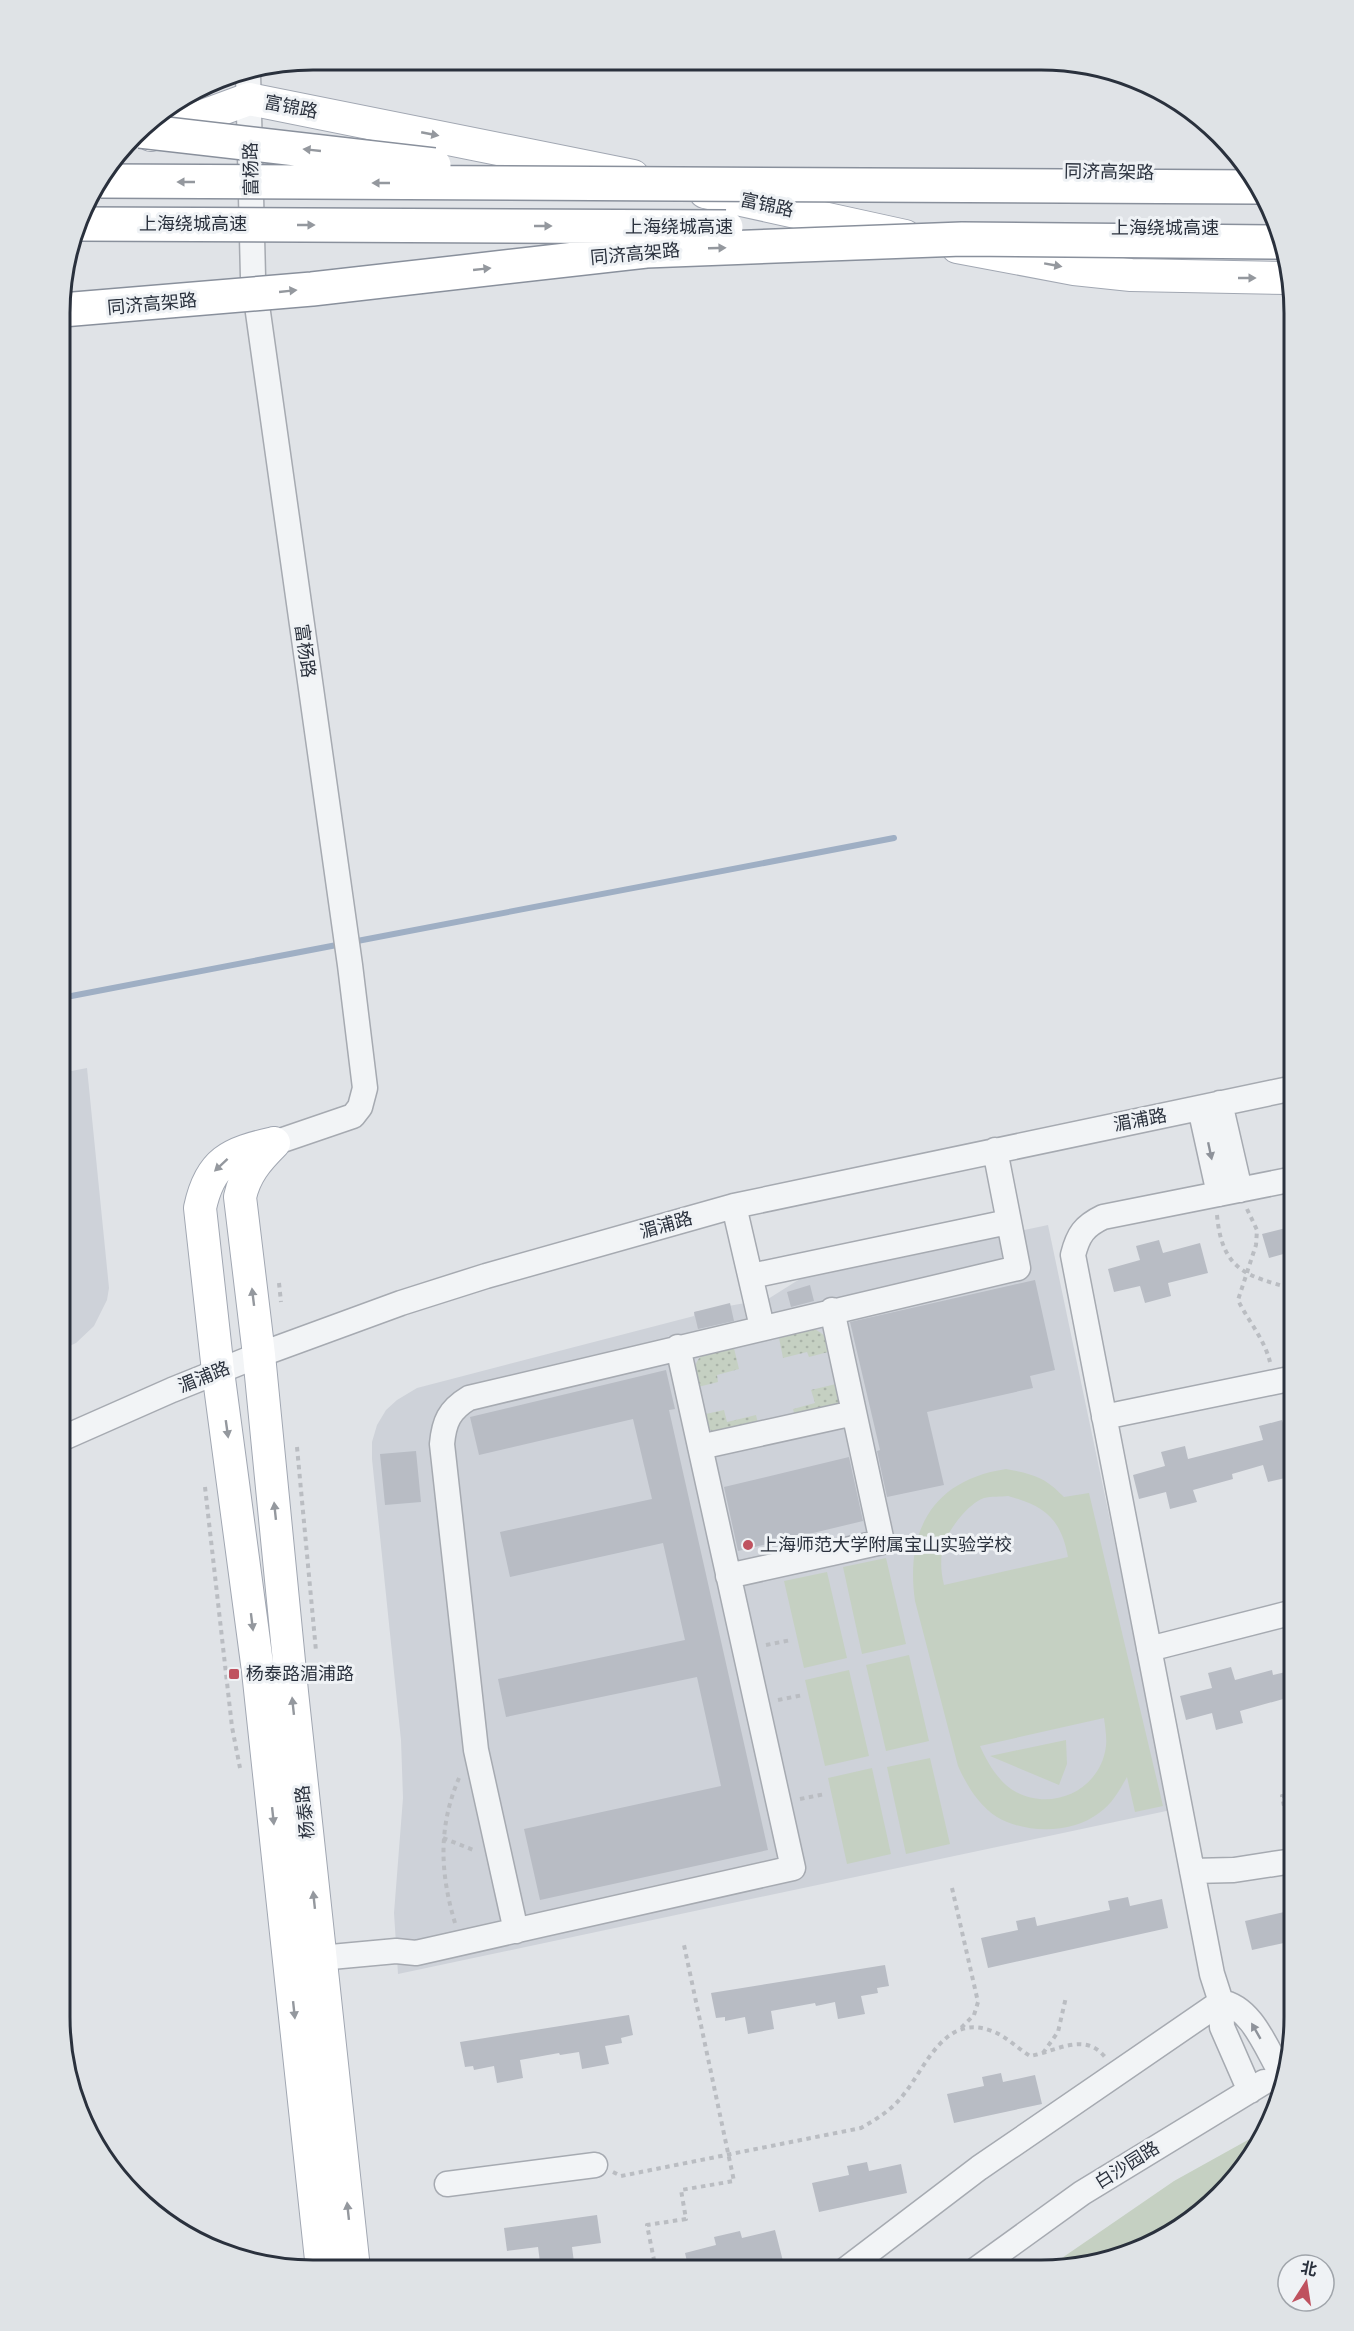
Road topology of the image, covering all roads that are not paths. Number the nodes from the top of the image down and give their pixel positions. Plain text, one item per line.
1 (249, 86) edge
2 (154, 130) edge
3 (152, 132) edge
4 (1240, 174) edge
5 (109, 182) edge
6 (1248, 187) edge
7 (87, 224) edge
8 (1269, 229) edge
9 (1273, 242) edge
10 (1281, 278) edge
11 (70, 309) edge
12 (1284, 1090) edge
13 (1210, 1106) junction
14 (274, 1143) junction
15 (995, 1150) junction
16 (1284, 1181) edge
17 (1232, 1191) junction
18 (734, 1206) junction
19 (1008, 1222) junction
20 (751, 1276) junction
21 (832, 1310) junction
22 (762, 1326) junction
23 (678, 1347) junction
24 (259, 1355) junction
25 (218, 1371) junction
26 (1284, 1380) edge
27 (854, 1413) junction
28 (1104, 1417) junction
29 (70, 1435) edge
30 (700, 1447) junction
31 (728, 1576) junction
32 (1284, 1615) edge
33 (1149, 1649) junction
34 (1284, 1854) edge
35 (1192, 1871) junction
36 (516, 1932) junction
37 (320, 1958) junction
38 (1221, 2002) junction
39 (1279, 2066) edge
40 (1276, 2076) edge
41 (1250, 2091) junction
42 (595, 2166) road end
43 (447, 2184) dead end
44 (321, 2260) edge
45 (353, 2260) edge
46 (857, 2260) edge
47 (989, 2260) edge

1 - 2 main road
1 -> 10 main road, 富锦路
1 - 14 street, 富杨路
4 -> 3 highway, 同济高架路, bridge
6 -> 5 highway, bridge
7 -> 8 highway, 上海绕城高速, bridge
11 -> 9 highway, 同济高架路, bridge
12 - 13 street, 湄浦路
13 - 15 street, 湄浦路
13 - 17 street
24 -> 14 main road, 杨泰路
14 -> 25 main road, 杨泰路
15 - 18 street, 湄浦路
15 - 19 street
16 - 17 street
17 - 28 street
18 - 20 street
18 - 24 street, 湄浦路
19 - 20 street
19 - 21 street
20 - 22 street
21 - 22 street
21 - 27 street
22 - 23 street
23 - 30 street
23 - 36 street
24 - 25 street, 湄浦路
37 -> 24 main road, 杨泰路
25 - 29 street, 湄浦路
25 -> 44 main road, 杨泰路
26 - 28 street
27 - 30 street
27 - 31 street
28 - 33 street
30 - 31 street
31 - 36 street
32 - 33 street
33 - 35 street
34 - 35 street
35 - 38 street
36 - 37 street
45 -> 37 main road, 杨泰路
39 -> 38 street
38 - 41 street
38 - 46 street
40 - 41 street, 白沙园路
41 - 47 street, 白沙园路
42 - 43 street

